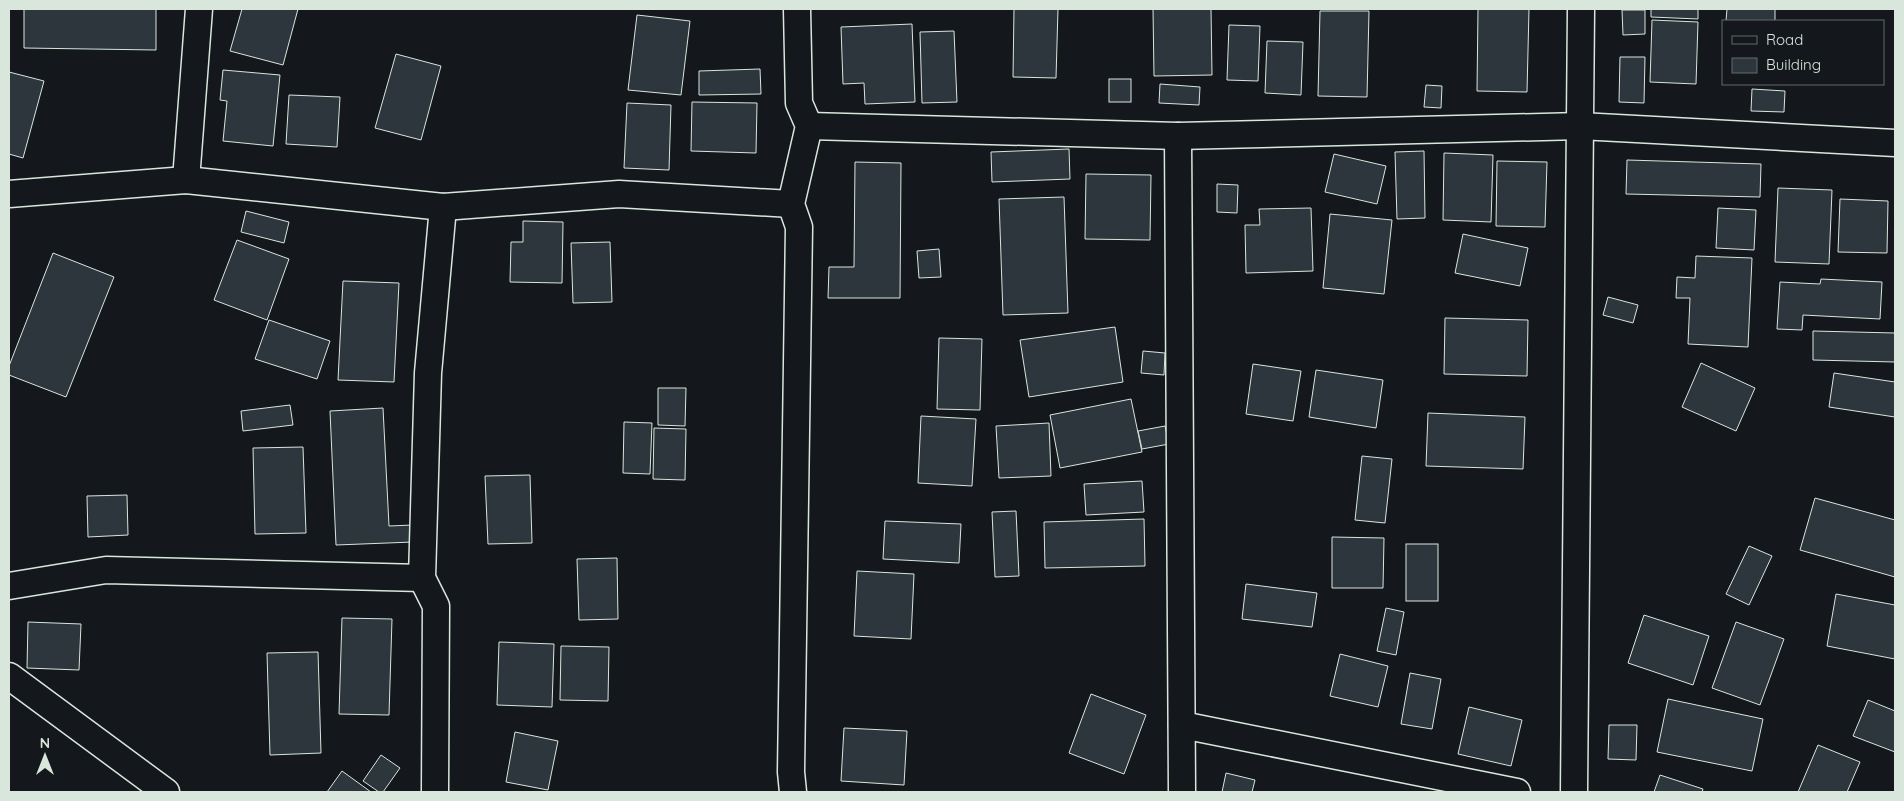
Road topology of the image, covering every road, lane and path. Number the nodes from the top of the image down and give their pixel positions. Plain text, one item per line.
1 (199, 9) edge
2 (797, 9) edge
3 (1581, 9) edge
4 (809, 126) junction
5 (1580, 126) junction
6 (1178, 136) junction
7 (1895, 143) edge
8 (186, 180) junction
9 (9, 194) edge
10 (791, 204) junction
11 (443, 207) junction
12 (422, 578) junction
13 (9, 586) edge
14 (9, 676) edge
15 (1182, 726) junction
16 (166, 792) edge
17 (435, 792) edge
18 (793, 792) edge
19 (1182, 792) edge
20 (1518, 792) edge
21 (1574, 792) edge

1 - 8 street
2 - 4 street
3 - 5 street
4 - 6 street
4 - 10 street
5 - 6 street
5 - 7 street
5 - 21 street
6 - 15 street
8 - 9 street
8 - 11 street
10 - 11 street
10 - 18 street
11 - 12 street
12 - 13 street
12 - 17 street
14 - 16 street
15 - 19 street
15 - 20 street

